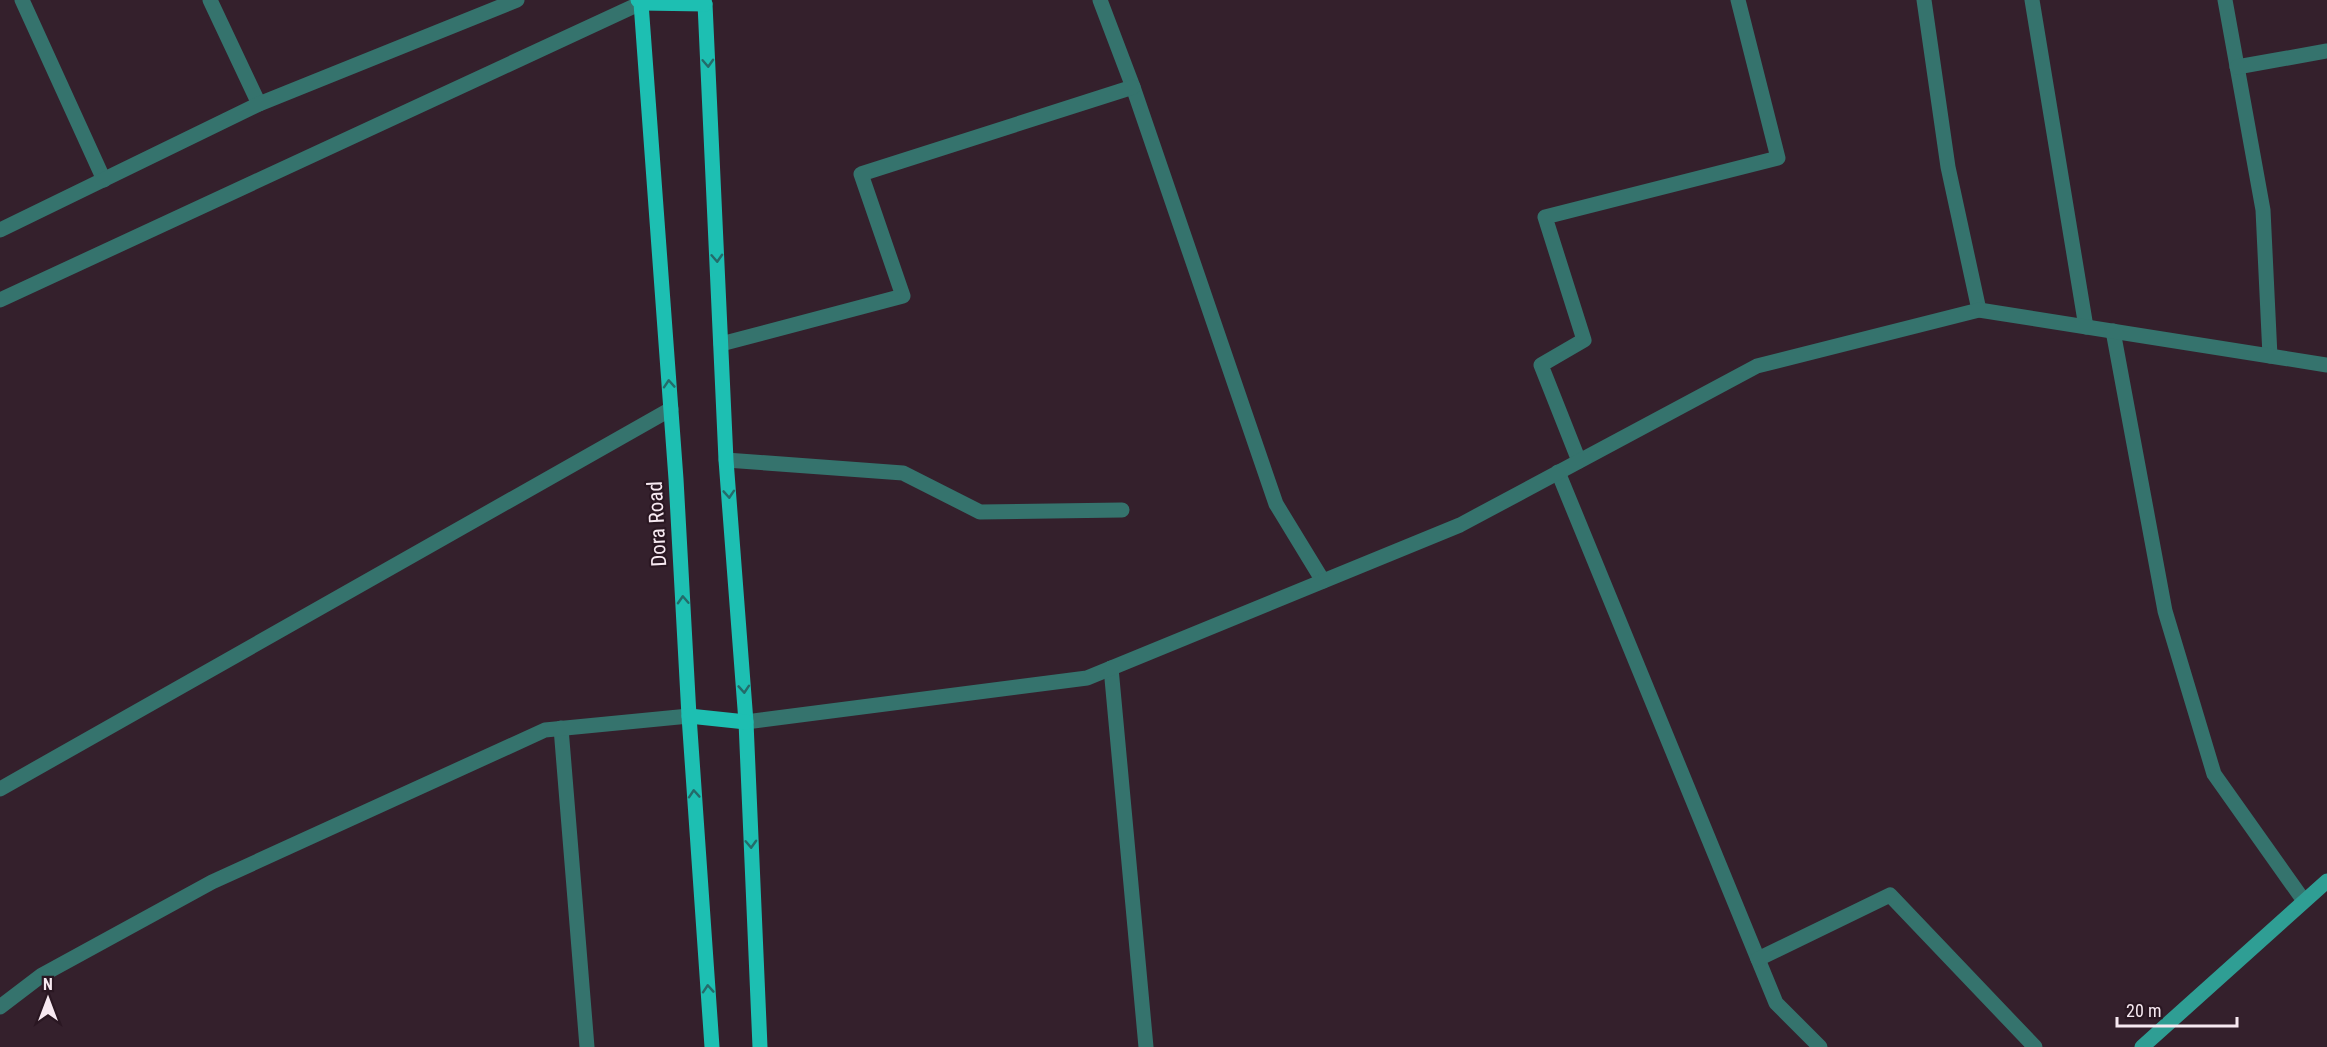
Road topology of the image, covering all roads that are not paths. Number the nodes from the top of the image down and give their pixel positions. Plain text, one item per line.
1 (22, 0) edge
2 (210, 0) edge
3 (518, 0) edge
4 (1100, 0) edge
5 (1738, 0) edge
6 (1924, 0) edge
7 (2032, 0) edge
8 (2225, 0) edge
9 (707, 1) edge
10 (640, 2) edge
11 (2327, 51) edge
12 (2237, 67) junction
13 (1133, 87) junction
14 (259, 104) junction
15 (104, 180) junction
16 (0, 230) edge
17 (0, 300) edge
18 (1979, 310) junction
19 (2086, 327) junction
20 (2112, 331) junction
21 (721, 344) junction
22 (2270, 356) junction
23 (2327, 365) edge
24 (671, 409) junction
25 (726, 460) junction
26 (1579, 461) junction
27 (1558, 472) junction
28 (1122, 510) dead end
29 (1323, 581) junction
30 (1111, 668) junction
31 (689, 716) junction
32 (746, 722) junction
33 (561, 728) junction
34 (0, 789) edge
35 (2327, 881) edge
36 (2304, 901) junction
37 (1758, 959) junction
38 (0, 1007) edge
39 (587, 1047) edge
40 (712, 1047) edge
41 (760, 1047) edge
42 (1146, 1047) edge
43 (1820, 1047) edge
44 (2035, 1047) edge
45 (2142, 1047) edge

1 - 15 street
2 - 14 street
3 - 14 street
4 - 13 street
5 - 26 street
6 - 18 street
7 - 19 street
8 - 12 street
9 - 10 main road
9 -> 21 main road
10 - 17 street
24 -> 10 main road, Dora Road
11 - 12 street
12 - 22 street
13 - 21 street
13 - 29 street
14 - 15 street
15 - 16 street
18 - 19 street
18 - 26 street
19 - 20 street
20 - 22 street
20 - 36 street
21 - 25 main road
22 - 23 street
31 -> 24 main road, Dora Road
24 - 34 street
25 - 28 street
25 -> 32 main road
26 - 27 street
27 - 29 street
27 - 37 street
29 - 30 street
30 - 32 street
30 - 42 street
31 - 32 main road
31 - 33 street
40 -> 31 main road, Dora Road
32 -> 41 main road
33 - 38 street
33 - 39 street
35 - 36 street
36 - 45 street
37 - 43 street
37 - 44 street

